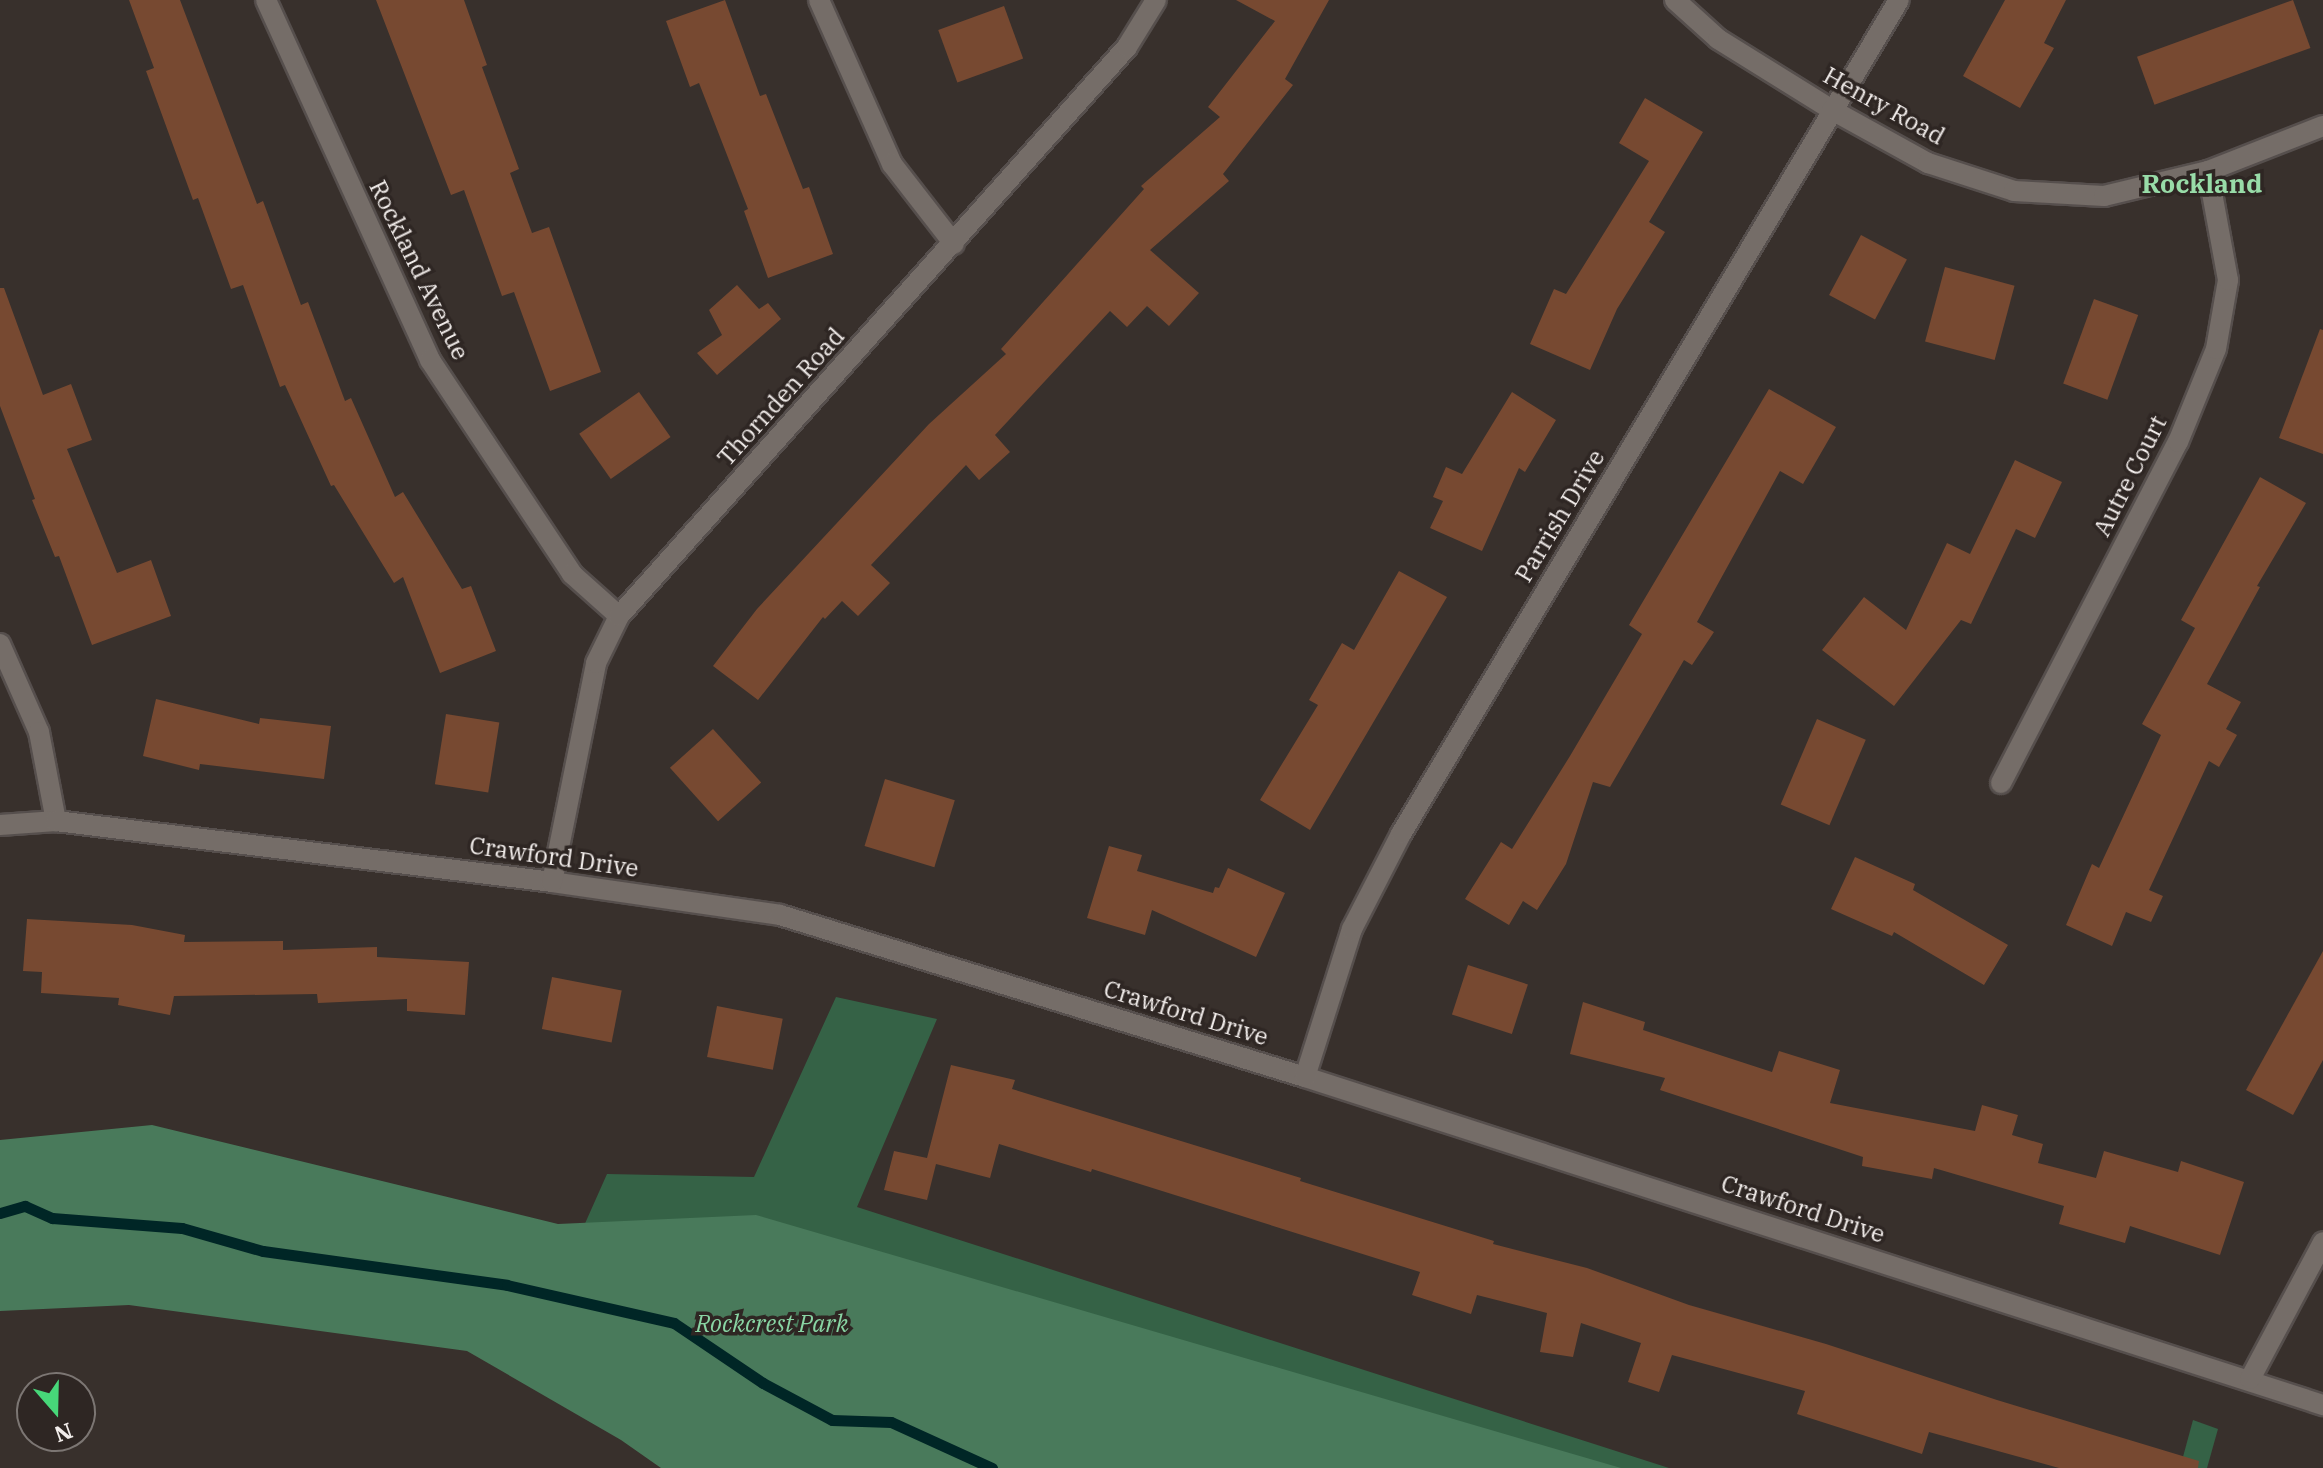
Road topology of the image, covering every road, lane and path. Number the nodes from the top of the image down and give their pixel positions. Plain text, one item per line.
1 (266, 0) edge
2 (819, 0) edge
3 (1156, 0) edge
4 (1675, 0) edge
5 (1899, 0) edge
6 (1832, 110) junction
7 (2323, 126) edge
8 (2208, 171) junction
9 (954, 244) junction
10 (619, 616) junction
11 (0, 644) edge
12 (2001, 783) dead end
13 (56, 821) junction
14 (0, 825) edge
15 (552, 882) junction
16 (1305, 1077) junction
17 (2323, 1242) edge
18 (2250, 1379) junction
19 (2323, 1405) edge

1 - 10 street, Rockland Avenue
2 - 9 street
3 - 9 street, Thornden Road
4 - 6 street, Henry Road
5 - 6 street, Parrish Drive
6 - 8 street, Henry Road
6 - 16 street, Parrish Drive
7 - 8 street, Henry Road
8 - 12 street, Autre Court
9 - 10 street, Thornden Road
10 - 15 street, Thornden Road
11 - 13 street
13 - 14 street, Crawford Drive
13 - 15 street, Crawford Drive
15 - 16 street, Crawford Drive
16 - 18 street, Crawford Drive
17 - 18 street
18 - 19 street, Crawford Drive

